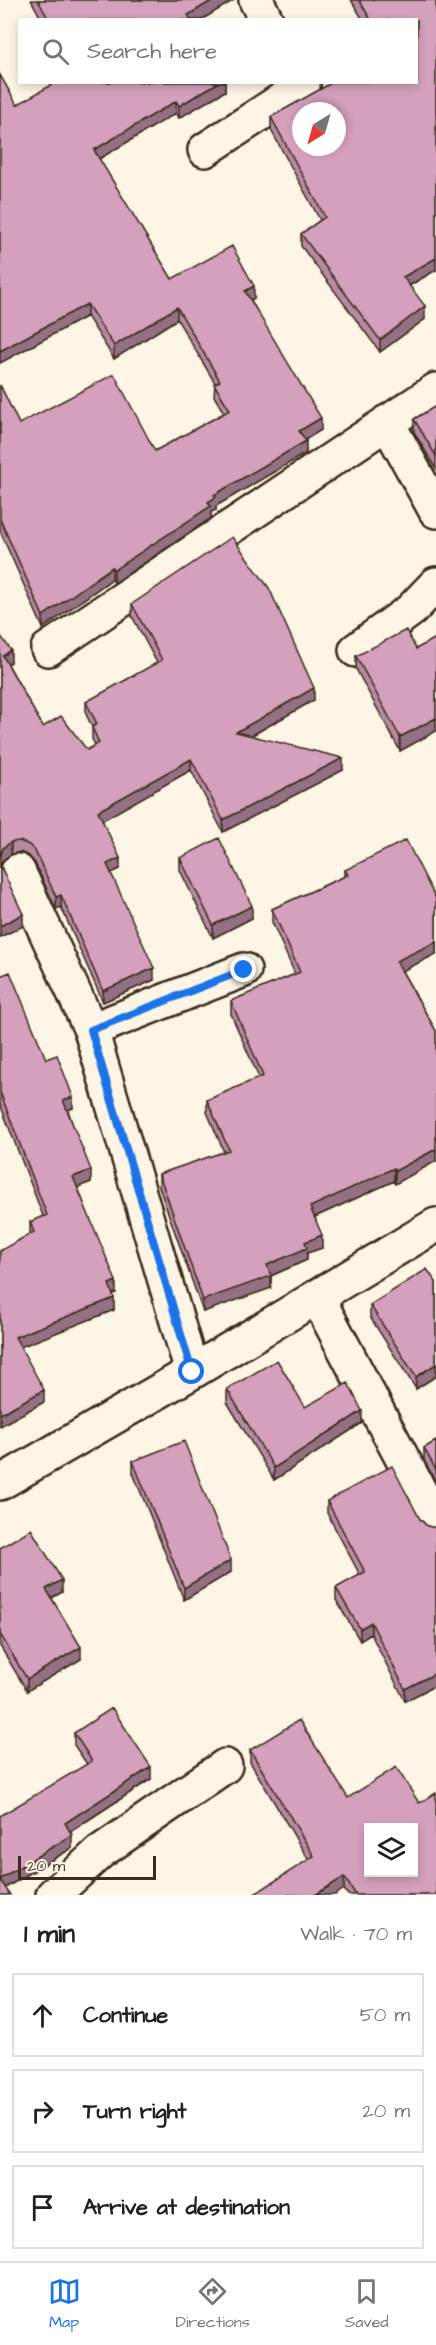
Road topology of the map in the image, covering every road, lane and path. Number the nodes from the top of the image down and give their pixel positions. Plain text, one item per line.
1 (255, 0) edge
2 (265, 18) edge
3 (302, 84) edge
4 (205, 150) dead end
5 (436, 390) edge
6 (387, 422) junction
7 (436, 511) edge
8 (436, 584) edge
9 (48, 649) dead end
10 (356, 650) dead end
11 (18, 871) dead end
12 (244, 970) dead end
13 (91, 1030) junction
14 (436, 1225) edge
15 (317, 1297) junction
16 (192, 1372) junction
17 (0, 1483) edge
18 (436, 1522) edge
19 (225, 1766) dead end
20 (53, 1895) edge

1 - 2 street
3 - 4 street
5 - 6 street
6 - 7 street
6 - 9 street
8 - 10 street
11 - 13 street
12 - 13 street
13 - 16 street
14 - 15 street
15 - 16 street
15 - 18 street
16 - 17 street
19 - 20 street

